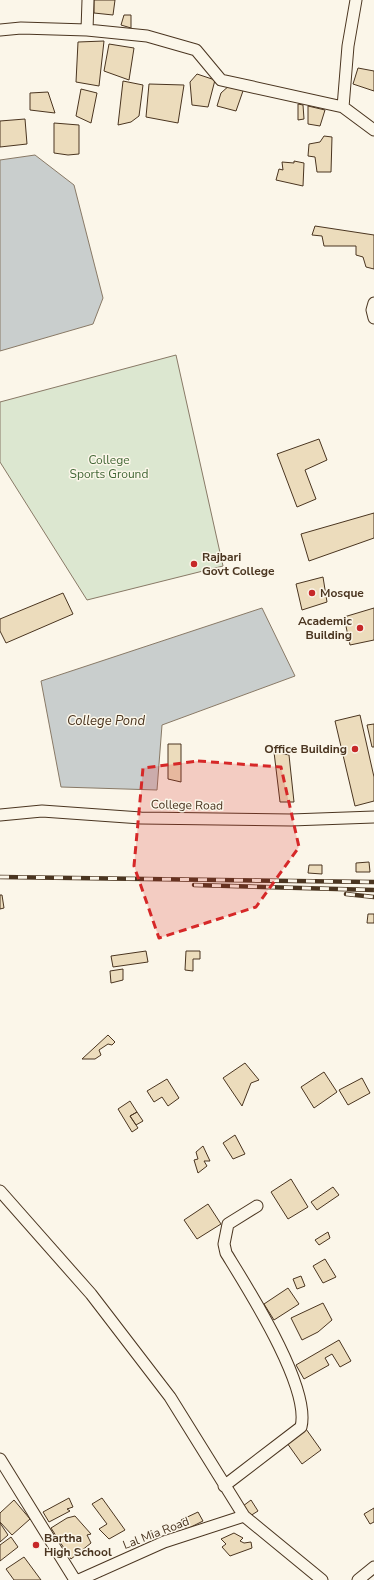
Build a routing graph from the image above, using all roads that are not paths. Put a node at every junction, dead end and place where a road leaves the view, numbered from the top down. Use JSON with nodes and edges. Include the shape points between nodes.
{"nodes":[{"id":1,"x":88,"y":0,"type":"edge"},
{"id":2,"x":356,"y":0,"type":"edge"},
{"id":3,"x":0,"y":30,"type":"edge"},
{"id":4,"x":87,"y":30,"type":"junction"},
{"id":5,"x":343,"y":107,"type":"junction"},
{"id":6,"x":374,"y":130,"type":"edge"},
{"id":7,"x":374,"y":303,"type":"edge"},
{"id":8,"x":374,"y":318,"type":"edge"},
{"id":9,"x":0,"y":815,"type":"edge"},
{"id":10,"x":374,"y":817,"type":"edge"},
{"id":11,"x":0,"y":1191,"type":"edge"},
{"id":12,"x":257,"y":1206,"type":"dead end"},
{"id":13,"x":0,"y":1459,"type":"edge"},
{"id":14,"x":224,"y":1486,"type":"junction"},
{"id":15,"x":244,"y":1516,"type":"junction"},
{"id":16,"x":374,"y":1567,"type":"edge"},
{"id":17,"x":75,"y":1580,"type":"edge"},
{"id":18,"x":79,"y":1580,"type":"edge"},
{"id":19,"x":322,"y":1580,"type":"edge"},
{"id":20,"x":358,"y":1580,"type":"edge"}],
"edges":[{"from":1,"to":4,"type":"street"},
{"from":2,"to":5,"type":"street","via":[[348,46]]},
{"from":3,"to":4,"type":"street"},
{"from":4,"to":5,"type":"street","via":[[147,36],[196,50],[221,80]]},
{"from":5,"to":6,"type":"street"},
{"from":7,"to":8,"type":"street"},
{"from":9,"to":10,"type":"street","name":"College Road","via":[[42,811],[141,818],[283,820]]},
{"from":11,"to":14,"type":"street","via":[[91,1294],[170,1398]]},
{"from":12,"to":14,"type":"street","via":[[228,1224],[224,1244],[226,1253],[257,1303],[285,1358],[304,1417],[301,1426]]},
{"from":13,"to":17,"type":"street"},
{"from":14,"to":15,"type":"street"},
{"from":15,"to":18,"type":"street","name":"Lal Mia Road","via":[[164,1542]]},
{"from":15,"to":19,"type":"street"},
{"from":16,"to":20,"type":"street"}]}
